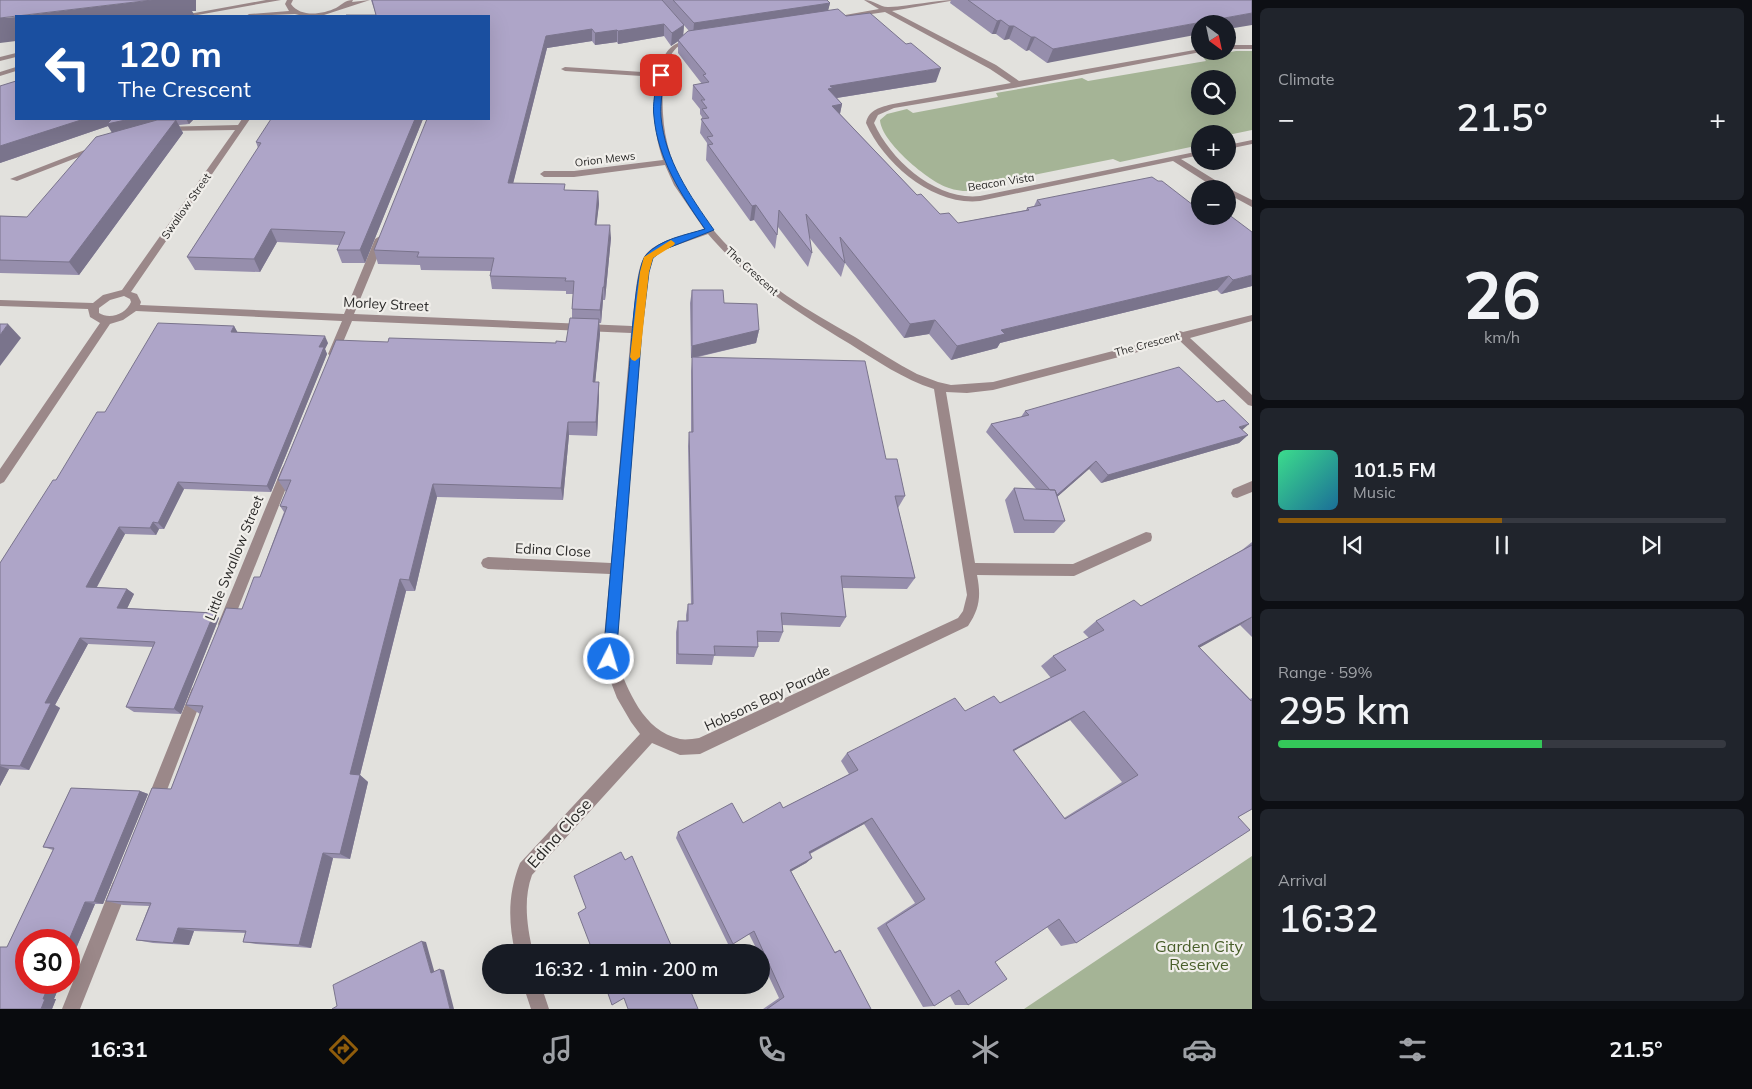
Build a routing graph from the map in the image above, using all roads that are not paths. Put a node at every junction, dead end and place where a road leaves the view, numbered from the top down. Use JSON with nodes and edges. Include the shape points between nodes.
{"nodes":[{"id":1,"x":278,"y":0,"type":"edge"},
{"id":2,"x":290,"y":0,"type":"edge"},
{"id":3,"x":367,"y":0,"type":"edge"},
{"id":4,"x":868,"y":0,"type":"edge"},
{"id":5,"x":953,"y":0,"type":"edge"},
{"id":6,"x":348,"y":2,"type":"edge"},
{"id":7,"x":887,"y":10,"type":"junction"},
{"id":8,"x":332,"y":12,"type":"junction"},
{"id":9,"x":298,"y":14,"type":"edge"},
{"id":10,"x":187,"y":15,"type":"edge"},
{"id":11,"x":274,"y":15,"type":"edge"},
{"id":12,"x":326,"y":15,"type":"edge"},
{"id":13,"x":818,"y":20,"type":"edge"},
{"id":14,"x":700,"y":38,"type":"edge"},
{"id":15,"x":1236,"y":47,"type":"edge"},
{"id":16,"x":1252,"y":47,"type":"edge"},
{"id":17,"x":1191,"y":53,"type":"edge"},
{"id":18,"x":15,"y":55,"type":"edge"},
{"id":19,"x":0,"y":59,"type":"edge"},
{"id":20,"x":15,"y":69,"type":"edge"},
{"id":21,"x":564,"y":69,"type":"dead end"},
{"id":22,"x":0,"y":74,"type":"edge"},
{"id":23,"x":661,"y":75,"type":"junction"},
{"id":24,"x":1019,"y":85,"type":"junction"},
{"id":25,"x":245,"y":120,"type":"edge"},
{"id":26,"x":240,"y":127,"type":"junction"},
{"id":27,"x":156,"y":130,"type":"edge"},
{"id":28,"x":1252,"y":142,"type":"edge"},
{"id":29,"x":108,"y":144,"type":"edge"},
{"id":30,"x":1236,"y":145,"type":"edge"},
{"id":31,"x":1191,"y":155,"type":"edge"},
{"id":32,"x":1175,"y":159,"type":"junction"},
{"id":33,"x":668,"y":162,"type":"junction"},
{"id":34,"x":544,"y":174,"type":"dead end"},
{"id":35,"x":14,"y":178,"type":"dead end"},
{"id":36,"x":1209,"y":180,"type":"edge"},
{"id":37,"x":1236,"y":195,"type":"edge"},
{"id":38,"x":1252,"y":204,"type":"edge"},
{"id":39,"x":384,"y":228,"type":"edge"},
{"id":40,"x":710,"y":230,"type":"junction"},
{"id":41,"x":125,"y":293,"type":"junction"},
{"id":42,"x":0,"y":303,"type":"edge"},
{"id":43,"x":95,"y":306,"type":"junction"},
{"id":44,"x":134,"y":308,"type":"junction"},
{"id":45,"x":348,"y":316,"type":"junction"},
{"id":46,"x":1252,"y":318,"type":"edge"},
{"id":47,"x":107,"y":320,"type":"junction"},
{"id":48,"x":637,"y":330,"type":"junction"},
{"id":49,"x":1180,"y":336,"type":"junction"},
{"id":50,"x":330,"y":362,"type":"edge"},
{"id":51,"x":939,"y":386,"type":"junction"},
{"id":52,"x":1252,"y":402,"type":"edge"},
{"id":53,"x":293,"y":455,"type":"edge"},
{"id":54,"x":0,"y":479,"type":"edge"},
{"id":55,"x":1252,"y":486,"type":"edge"},
{"id":56,"x":1237,"y":493,"type":"dead end"},
{"id":57,"x":1146,"y":537,"type":"dead end"},
{"id":58,"x":488,"y":563,"type":"dead end"},
{"id":59,"x":617,"y":569,"type":"junction"},
{"id":60,"x":970,"y":569,"type":"junction"},
{"id":61,"x":219,"y":640,"type":"edge"},
{"id":62,"x":204,"y":676,"type":"edge"},
{"id":63,"x":650,"y":734,"type":"junction"},
{"id":64,"x":149,"y":815,"type":"edge"},
{"id":65,"x":123,"y":880,"type":"edge"},
{"id":66,"x":523,"y":944,"type":"edge"},
{"id":67,"x":535,"y":994,"type":"edge"},
{"id":68,"x":71,"y":1009,"type":"edge"},
{"id":69,"x":540,"y":1009,"type":"edge"}],
"edges":[{"from":1,"to":10,"type":"street"},
{"from":2,"to":9,"type":"street","via":[[289,7]]},
{"from":3,"to":6,"type":"street"},
{"from":4,"to":7,"type":"street"},
{"from":5,"to":7,"type":"street"},
{"from":6,"to":8,"type":"street"},
{"from":7,"to":13,"type":"street"},
{"from":7,"to":24,"type":"street","via":[[993,67]]},
{"from":8,"to":9,"type":"street"},
{"from":8,"to":12,"type":"street"},
{"from":9,"to":11,"type":"street"},
{"from":14,"to":23,"type":"street","name":"The Crescent","via":[[688,37],[678,43]]},
{"from":15,"to":16,"type":"street"},
{"from":17,"to":24,"type":"street","name":"Beacon Vista"},
{"from":18,"to":19,"type":"street"},
{"from":20,"to":22,"type":"street"},
{"from":21,"to":23,"type":"street"},
{"from":23,"to":33,"type":"street","name":"The Crescent","via":[[657,116]]},
{"from":24,"to":32,"type":"street","name":"Beacon Vista","via":[[886,108],[871,116],[870,123],[886,149],[910,172],[939,192],[962,199],[988,197]]},
{"from":25,"to":26,"type":"street","name":"Swallow Street"},
{"from":26,"to":27,"type":"street"},
{"from":26,"to":41,"type":"street","name":"Swallow Street"},
{"from":28,"to":30,"type":"street"},
{"from":29,"to":35,"type":"street"},
{"from":31,"to":32,"type":"street","name":"Beacon Vista"},
{"from":32,"to":36,"type":"street"},
{"from":33,"to":34,"type":"street","name":"Orion Mews","via":[[574,174]]},
{"from":33,"to":40,"type":"street","name":"The Crescent","via":[[685,196]]},
{"from":37,"to":38,"type":"street"},
{"from":39,"to":45,"type":"street"},
{"from":40,"to":48,"type":"street","name":"Hobsons Bay Parade","via":[[675,241],[649,257],[644,272]]},
{"from":40,"to":51,"type":"street","name":"The Crescent","via":[[778,295],[896,366]]},
{"from":41,"to":43,"type":"street","via":[[110,296]]},
{"from":41,"to":44,"type":"street","via":[[136,300]]},
{"from":42,"to":43,"type":"street"},
{"from":43,"to":47,"type":"street","via":[[94,315]]},
{"from":44,"to":45,"type":"street","name":"Morley Street"},
{"from":44,"to":47,"type":"street","via":[[120,318]]},
{"from":45,"to":48,"type":"street","name":"Morley Street"},
{"from":45,"to":50,"type":"street"},
{"from":46,"to":49,"type":"street","name":"The Crescent"},
{"from":47,"to":54,"type":"street"},
{"from":48,"to":59,"type":"street","name":"Hobsons Bay Parade"},
{"from":49,"to":51,"type":"street","name":"The Crescent","via":[[993,386],[974,389]]},
{"from":49,"to":52,"type":"street"},
{"from":51,"to":60,"type":"street","name":"Hobsons Bay Parade"},
{"from":53,"to":61,"type":"street","name":"Little Swallow Street"},
{"from":55,"to":56,"type":"street"},
{"from":57,"to":60,"type":"street","via":[[1074,570]]},
{"from":58,"to":59,"type":"street","name":"Edina CIose"},
{"from":59,"to":63,"type":"street","name":"Hobsons Bay Parade","via":[[609,659],[622,693]]},
{"from":60,"to":63,"type":"street","name":"Hobsons Bay Parade","via":[[974,596],[963,622],[700,746],[680,747]]},
{"from":62,"to":64,"type":"street"},
{"from":63,"to":66,"type":"street","name":"Edina Close","via":[[526,869],[520,882],[518,917]]},
{"from":65,"to":68,"type":"street"},
{"from":67,"to":69,"type":"street"}]}
